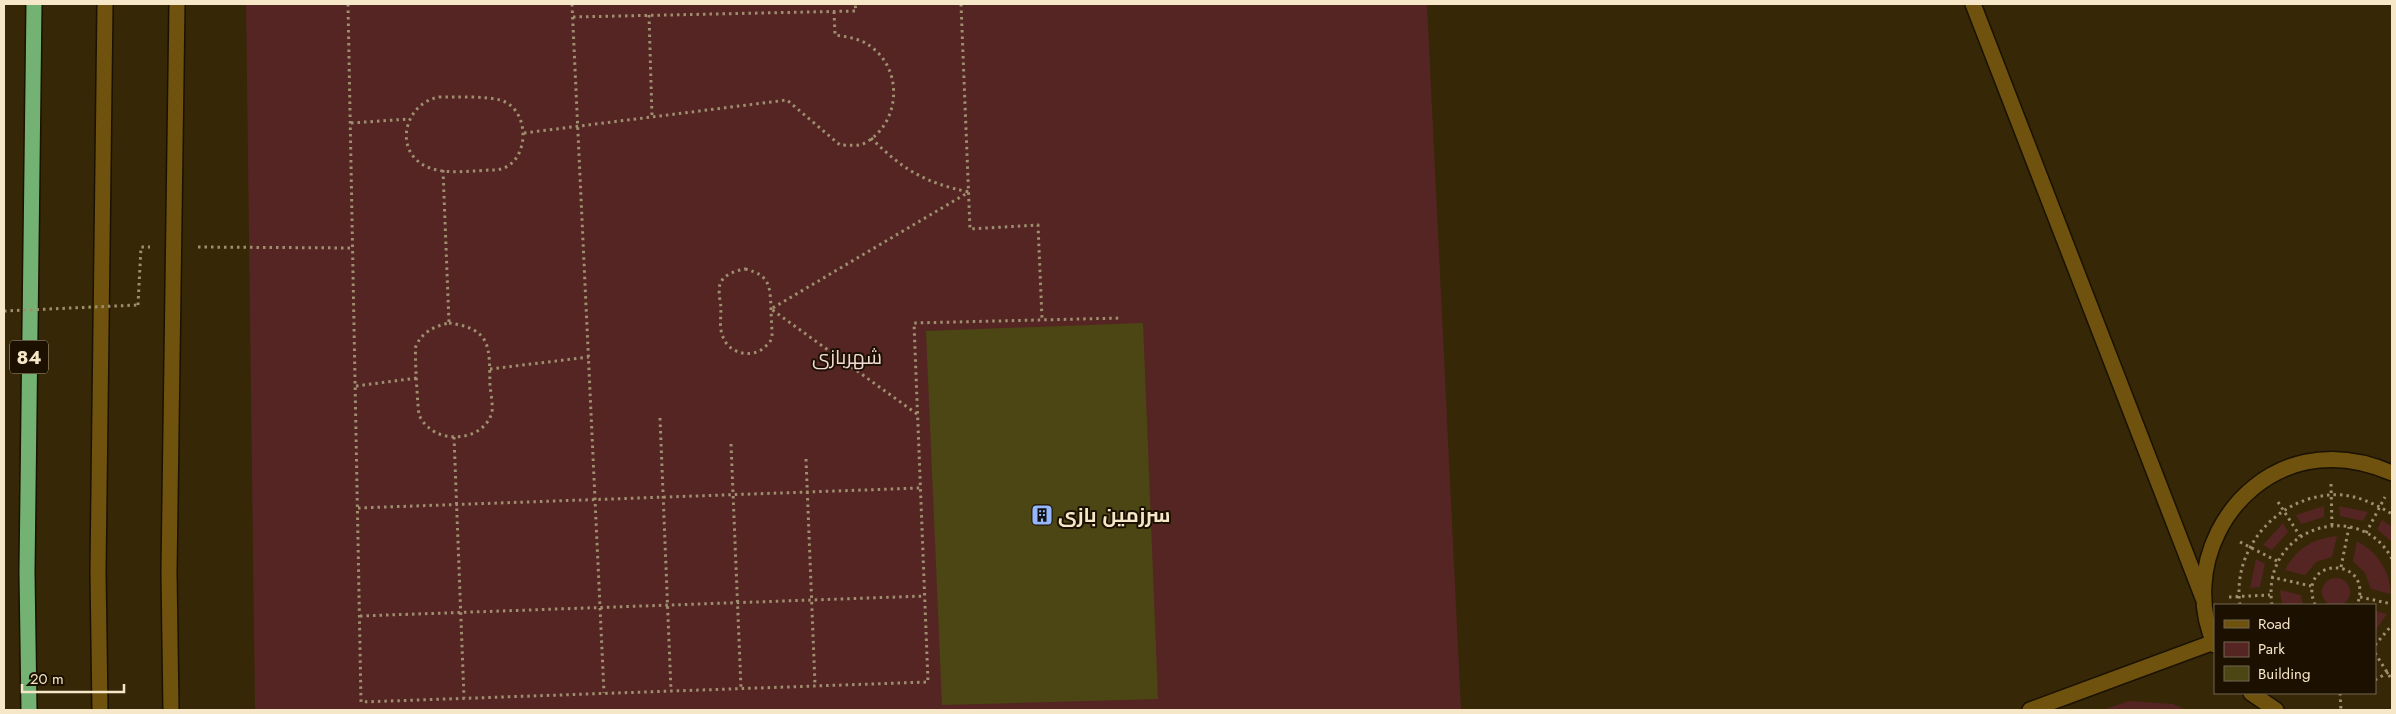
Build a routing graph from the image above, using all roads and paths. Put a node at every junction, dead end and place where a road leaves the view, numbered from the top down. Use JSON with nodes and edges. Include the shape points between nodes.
{"nodes":[{"id":1,"x":34,"y":4,"type":"edge"},
{"id":2,"x":106,"y":4,"type":"edge"},
{"id":3,"x":177,"y":4,"type":"edge"},
{"id":4,"x":348,"y":4,"type":"edge"},
{"id":5,"x":572,"y":4,"type":"edge"},
{"id":6,"x":855,"y":4,"type":"edge"},
{"id":7,"x":961,"y":4,"type":"edge"},
{"id":8,"x":1973,"y":4,"type":"edge"},
{"id":9,"x":834,"y":11,"type":"junction"},
{"id":10,"x":649,"y":15,"type":"junction"},
{"id":11,"x":573,"y":17,"type":"junction"},
{"id":12,"x":652,"y":117,"type":"junction"},
{"id":13,"x":409,"y":119,"type":"junction"},
{"id":14,"x":351,"y":123,"type":"junction"},
{"id":15,"x":577,"y":127,"type":"junction"},
{"id":16,"x":524,"y":133,"type":"junction"},
{"id":17,"x":871,"y":138,"type":"junction"},
{"id":18,"x":443,"y":170,"type":"junction"},
{"id":19,"x":969,"y":192,"type":"junction"},
{"id":20,"x":173,"y":247,"type":"junction"},
{"id":21,"x":353,"y":248,"type":"junction"},
{"id":22,"x":771,"y":309,"type":"junction"},
{"id":23,"x":4,"y":311,"type":"edge"},
{"id":24,"x":1122,"y":318,"type":"dead end"},
{"id":25,"x":1042,"y":319,"type":"junction"},
{"id":26,"x":449,"y":323,"type":"junction"},
{"id":27,"x":589,"y":356,"type":"junction"},
{"id":28,"x":490,"y":369,"type":"junction"},
{"id":29,"x":417,"y":378,"type":"junction"},
{"id":30,"x":356,"y":386,"type":"junction"},
{"id":31,"x":917,"y":415,"type":"junction"},
{"id":32,"x":660,"y":418,"type":"dead end"},
{"id":33,"x":454,"y":438,"type":"junction"},
{"id":34,"x":731,"y":444,"type":"dead end"},
{"id":35,"x":806,"y":458,"type":"dead end"},
{"id":36,"x":2329,"y":460,"type":"junction"},
{"id":37,"x":2392,"y":473,"type":"edge"},
{"id":38,"x":2264,"y":480,"type":"junction"},
{"id":39,"x":920,"y":488,"type":"junction"},
{"id":40,"x":2388,"y":491,"type":"dead end"},
{"id":41,"x":808,"y":492,"type":"junction"},
{"id":42,"x":733,"y":494,"type":"junction"},
{"id":43,"x":2331,"y":495,"type":"junction"},
{"id":44,"x":663,"y":497,"type":"junction"},
{"id":45,"x":596,"y":499,"type":"junction"},
{"id":46,"x":457,"y":504,"type":"junction"},
{"id":47,"x":2380,"y":506,"type":"junction"},
{"id":48,"x":358,"y":508,"type":"junction"},
{"id":49,"x":2283,"y":510,"type":"junction"},
{"id":50,"x":2392,"y":514,"type":"edge"},
{"id":51,"x":2332,"y":526,"type":"junction"},
{"id":52,"x":2350,"y":527,"type":"junction"},
{"id":53,"x":2218,"y":530,"type":"junction"},
{"id":54,"x":2366,"y":533,"type":"junction"},
{"id":55,"x":2300,"y":536,"type":"junction"},
{"id":56,"x":2250,"y":547,"type":"junction"},
{"id":57,"x":2392,"y":557,"type":"edge"},
{"id":58,"x":2277,"y":561,"type":"junction"},
{"id":59,"x":2341,"y":567,"type":"junction"},
{"id":60,"x":2271,"y":577,"type":"junction"},
{"id":61,"x":2311,"y":586,"type":"junction"},
{"id":62,"x":2270,"y":595,"type":"junction"},
{"id":63,"x":925,"y":596,"type":"junction"},
{"id":64,"x":2239,"y":596,"type":"junction"},
{"id":65,"x":2360,"y":597,"type":"junction"},
{"id":66,"x":2203,"y":598,"type":"junction"},
{"id":67,"x":812,"y":600,"type":"junction"},
{"id":68,"x":737,"y":603,"type":"junction"},
{"id":69,"x":2240,"y":604,"type":"edge"},
{"id":70,"x":2272,"y":604,"type":"edge"},
{"id":71,"x":2315,"y":604,"type":"edge"},
{"id":72,"x":2356,"y":604,"type":"edge"},
{"id":73,"x":2392,"y":604,"type":"edge"},
{"id":74,"x":667,"y":605,"type":"junction"},
{"id":75,"x":601,"y":608,"type":"junction"},
{"id":76,"x":461,"y":612,"type":"junction"},
{"id":77,"x":360,"y":616,"type":"junction"},
{"id":78,"x":2392,"y":625,"type":"edge"},
{"id":79,"x":2376,"y":643,"type":"edge"},
{"id":80,"x":2214,"y":644,"type":"edge"},
{"id":81,"x":2376,"y":655,"type":"edge"},
{"id":82,"x":2392,"y":670,"type":"edge"},
{"id":83,"x":2388,"y":674,"type":"junction"},
{"id":84,"x":2376,"y":680,"type":"edge"},
{"id":85,"x":2392,"y":680,"type":"edge"},
{"id":86,"x":816,"y":686,"type":"junction"},
{"id":87,"x":741,"y":688,"type":"junction"},
{"id":88,"x":670,"y":691,"type":"junction"},
{"id":89,"x":604,"y":693,"type":"junction"},
{"id":90,"x":2252,"y":694,"type":"edge"},
{"id":91,"x":2340,"y":694,"type":"edge"},
{"id":92,"x":464,"y":698,"type":"junction"},
{"id":93,"x":29,"y":710,"type":"edge"},
{"id":94,"x":100,"y":710,"type":"edge"},
{"id":95,"x":171,"y":710,"type":"edge"},
{"id":96,"x":2030,"y":710,"type":"edge"},
{"id":97,"x":2276,"y":710,"type":"edge"},
{"id":98,"x":2341,"y":710,"type":"edge"}],
"edges":[{"from":1,"to":93,"type":"highway","number":"84","via":[[26,572]]},
{"from":2,"to":94,"type":"street","via":[[98,572]]},
{"from":3,"to":20,"type":"street"},
{"from":4,"to":14,"type":"path"},
{"from":5,"to":11,"type":"path"},
{"from":6,"to":9,"type":"path","via":[[856,11]]},
{"from":7,"to":19,"type":"path"},
{"from":8,"to":66,"type":"street"},
{"from":9,"to":10,"type":"path"},
{"from":9,"to":17,"type":"path","via":[[835,35],[855,37],[874,49],[888,66],[894,88],[892,111]]},
{"from":10,"to":11,"type":"path"},
{"from":10,"to":12,"type":"path"},
{"from":11,"to":15,"type":"path"},
{"from":12,"to":15,"type":"path"},
{"from":12,"to":17,"type":"path","via":[[787,100],[840,145],[862,144]]},
{"from":13,"to":14,"type":"path"},
{"from":13,"to":16,"type":"path","via":[[417,107],[429,99],[501,100],[513,109]]},
{"from":13,"to":18,"type":"path","via":[[406,133],[409,147],[417,160],[429,168]]},
{"from":14,"to":21,"type":"path"},
{"from":15,"to":16,"type":"path"},
{"from":15,"to":27,"type":"path"},
{"from":16,"to":18,"type":"path","via":[[521,149],[501,170]]},
{"from":17,"to":19,"type":"path","via":[[914,175],[941,186]]},
{"from":18,"to":26,"type":"path"},
{"from":19,"to":22,"type":"path"},
{"from":19,"to":25,"type":"path","via":[[970,228],[1038,225]]},
{"from":20,"to":21,"type":"path"},
{"from":20,"to":23,"type":"path","bridge":true,"via":[[141,247],[138,305]]},
{"from":20,"to":95,"type":"street","via":[[169,572]]},
{"from":21,"to":30,"type":"path"},
{"from":22,"to":22,"type":"path","via":[[770,287],[764,278],[745,269],[725,276],[720,285],[722,336],[727,345],[747,354],[766,346],[772,338]]},
{"from":22,"to":31,"type":"path"},
{"from":24,"to":25,"type":"path"},
{"from":25,"to":31,"type":"path","via":[[914,322]]},
{"from":26,"to":28,"type":"path","via":[[466,325],[479,334],[488,346]]},
{"from":26,"to":29,"type":"path","via":[[436,326],[415,348]]},
{"from":27,"to":28,"type":"path"},
{"from":27,"to":45,"type":"path"},
{"from":28,"to":33,"type":"path","via":[[492,412],[484,426],[471,435]]},
{"from":29,"to":30,"type":"path"},
{"from":29,"to":33,"type":"path","via":[[419,414],[428,427]]},
{"from":30,"to":48,"type":"path"},
{"from":31,"to":39,"type":"path"},
{"from":32,"to":44,"type":"path"},
{"from":33,"to":46,"type":"path"},
{"from":34,"to":42,"type":"path"},
{"from":35,"to":41,"type":"path"},
{"from":36,"to":37,"type":"street","via":[[2364,463]]},
{"from":36,"to":38,"type":"street","via":[[2299,465]]},
{"from":36,"to":43,"type":"path"},
{"from":38,"to":49,"type":"path"},
{"from":38,"to":53,"type":"street","via":[[2246,494]]},
{"from":39,"to":41,"type":"path"},
{"from":39,"to":63,"type":"path"},
{"from":40,"to":47,"type":"path"},
{"from":41,"to":42,"type":"path"},
{"from":41,"to":67,"type":"path"},
{"from":42,"to":44,"type":"path"},
{"from":42,"to":68,"type":"path"},
{"from":43,"to":47,"type":"path","via":[[2356,498]]},
{"from":43,"to":49,"type":"path","via":[[2298,502]]},
{"from":43,"to":51,"type":"path"},
{"from":44,"to":45,"type":"path"},
{"from":44,"to":74,"type":"path"},
{"from":45,"to":46,"type":"path"},
{"from":45,"to":75,"type":"path"},
{"from":46,"to":48,"type":"path"},
{"from":46,"to":76,"type":"path"},
{"from":47,"to":50,"type":"path"},
{"from":47,"to":54,"type":"path"},
{"from":48,"to":77,"type":"path"},
{"from":49,"to":55,"type":"path"},
{"from":49,"to":56,"type":"path","via":[[2259,533]]},
{"from":51,"to":52,"type":"path"},
{"from":51,"to":55,"type":"path"},
{"from":52,"to":54,"type":"path"},
{"from":52,"to":59,"type":"path"},
{"from":53,"to":56,"type":"path"},
{"from":53,"to":66,"type":"street","via":[[2206,563]]},
{"from":54,"to":57,"type":"path"},
{"from":55,"to":58,"type":"path"},
{"from":56,"to":58,"type":"path"},
{"from":56,"to":64,"type":"path","via":[[2241,571]]},
{"from":58,"to":60,"type":"path"},
{"from":59,"to":61,"type":"path","via":[[2322,571]]},
{"from":59,"to":65,"type":"path","via":[[2356,578]]},
{"from":60,"to":61,"type":"path"},
{"from":60,"to":62,"type":"path"},
{"from":61,"to":71,"type":"path"},
{"from":62,"to":64,"type":"path"},
{"from":62,"to":70,"type":"path"},
{"from":63,"to":67,"type":"path"},
{"from":63,"to":86,"type":"path","via":[[928,682]]},
{"from":64,"to":66,"type":"path"},
{"from":64,"to":69,"type":"path"},
{"from":65,"to":72,"type":"path"},
{"from":65,"to":73,"type":"path"},
{"from":66,"to":80,"type":"street"},
{"from":67,"to":68,"type":"path"},
{"from":67,"to":86,"type":"path"},
{"from":68,"to":74,"type":"path"},
{"from":68,"to":87,"type":"path"},
{"from":74,"to":75,"type":"path"},
{"from":74,"to":88,"type":"path"},
{"from":75,"to":76,"type":"path"},
{"from":75,"to":89,"type":"path"},
{"from":76,"to":77,"type":"path"},
{"from":76,"to":92,"type":"path"},
{"from":77,"to":92,"type":"path","via":[[361,702]]},
{"from":78,"to":79,"type":"path"},
{"from":80,"to":96,"type":"street"},
{"from":81,"to":83,"type":"path"},
{"from":82,"to":83,"type":"path"},
{"from":83,"to":84,"type":"path"},
{"from":83,"to":85,"type":"path"},
{"from":86,"to":87,"type":"path"},
{"from":87,"to":88,"type":"path"},
{"from":88,"to":89,"type":"path"},
{"from":89,"to":92,"type":"path"},
{"from":90,"to":97,"type":"street"},
{"from":91,"to":98,"type":"path"}]}
